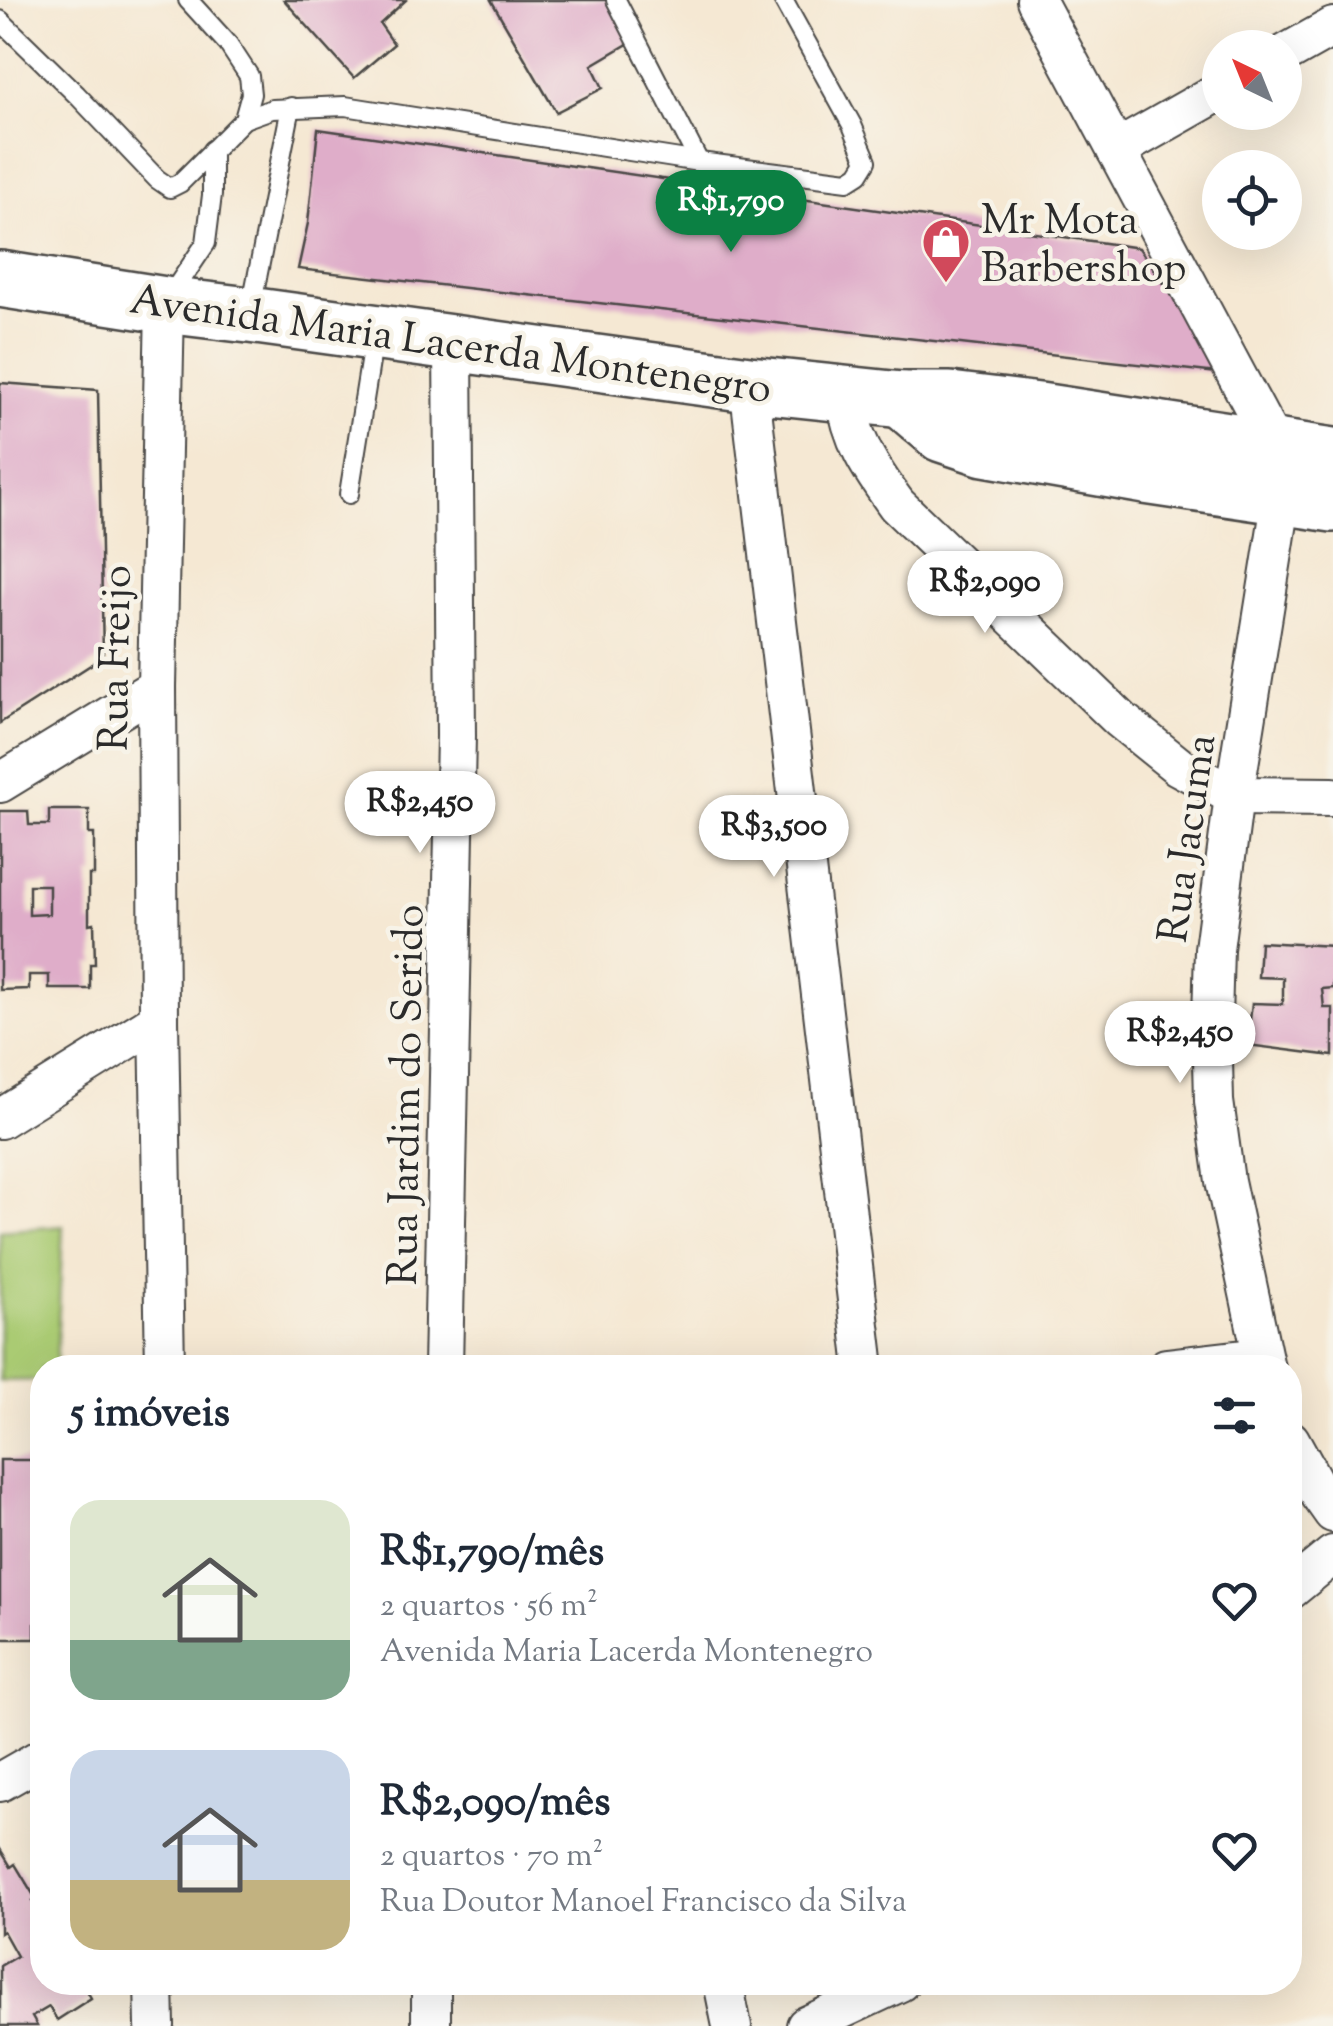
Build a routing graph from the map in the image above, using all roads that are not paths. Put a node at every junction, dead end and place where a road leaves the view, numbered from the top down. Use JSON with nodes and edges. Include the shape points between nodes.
{"nodes":[{"id":1,"x":188,"y":0,"type":"edge"},
{"id":2,"x":616,"y":0,"type":"edge"},
{"id":3,"x":782,"y":0,"type":"edge"},
{"id":4,"x":1036,"y":0,"type":"edge"},
{"id":5,"x":0,"y":20,"type":"edge"},
{"id":6,"x":1333,"y":27,"type":"edge"},
{"id":7,"x":1302,"y":44,"type":"edge"},
{"id":8,"x":1202,"y":101,"type":"edge"},
{"id":9,"x":292,"y":107,"type":"junction"},
{"id":10,"x":244,"y":118,"type":"junction"},
{"id":11,"x":212,"y":150,"type":"junction"},
{"id":12,"x":1116,"y":150,"type":"junction"},
{"id":13,"x":699,"y":162,"type":"junction"},
{"id":14,"x":0,"y":278,"type":"edge"},
{"id":15,"x":164,"y":305,"type":"junction"},
{"id":16,"x":249,"y":315,"type":"junction"},
{"id":17,"x":375,"y":333,"type":"junction"},
{"id":18,"x":453,"y":344,"type":"junction"},
{"id":19,"x":749,"y":384,"type":"junction"},
{"id":20,"x":844,"y":394,"type":"junction"},
{"id":21,"x":1333,"y":456,"type":"edge"},
{"id":22,"x":1296,"y":483,"type":"edge"},
{"id":23,"x":350,"y":494,"type":"dead end"},
{"id":24,"x":157,"y":687,"type":"junction"},
{"id":25,"x":0,"y":783,"type":"edge"},
{"id":26,"x":1234,"y":796,"type":"junction"},
{"id":27,"x":1333,"y":797,"type":"edge"},
{"id":28,"x":159,"y":1020,"type":"junction"},
{"id":29,"x":0,"y":1119,"type":"edge"},
{"id":30,"x":165,"y":1355,"type":"edge"},
{"id":31,"x":443,"y":1355,"type":"edge"},
{"id":32,"x":863,"y":1355,"type":"edge"},
{"id":33,"x":1262,"y":1355,"type":"edge"},
{"id":34,"x":1302,"y":1462,"type":"edge"},
{"id":35,"x":1333,"y":1512,"type":"edge"},
{"id":36,"x":1333,"y":1555,"type":"edge"},
{"id":37,"x":1302,"y":1580,"type":"edge"},
{"id":38,"x":30,"y":1765,"type":"edge"},
{"id":39,"x":0,"y":1782,"type":"edge"},
{"id":40,"x":154,"y":1995,"type":"edge"},
{"id":41,"x":432,"y":1995,"type":"edge"},
{"id":42,"x":725,"y":1995,"type":"edge"},
{"id":43,"x":872,"y":1995,"type":"edge"},
{"id":44,"x":154,"y":2026,"type":"edge"},
{"id":45,"x":431,"y":2026,"type":"edge"},
{"id":46,"x":732,"y":2026,"type":"edge"},
{"id":47,"x":806,"y":2026,"type":"edge"}],
"edges":[{"from":1,"to":10,"type":"lane","via":[[250,76]]},
{"from":2,"to":13,"type":"lane"},
{"from":3,"to":13,"type":"lane","via":[[867,161],[848,181]]},
{"from":4,"to":12,"type":"street"},
{"from":5,"to":11,"type":"lane","via":[[170,188]]},
{"from":6,"to":7,"type":"street"},
{"from":8,"to":12,"type":"street"},
{"from":9,"to":10,"type":"lane"},
{"from":9,"to":13,"type":"lane","via":[[344,106]]},
{"from":9,"to":16,"type":"lane"},
{"from":10,"to":11,"type":"lane"},
{"from":11,"to":15,"type":"lane","via":[[206,243]]},
{"from":12,"to":22,"type":"street"},
{"from":14,"to":15,"type":"main road","name":"Avenida Maria Lacerda Montenegro"},
{"from":15,"to":16,"type":"main road","name":"Avenida Maria Lacerda Montenegro"},
{"from":15,"to":24,"type":"street","name":"Rua Freijo"},
{"from":16,"to":17,"type":"main road","name":"Avenida Maria Lacerda Montenegro"},
{"from":17,"to":18,"type":"main road","name":"Avenida Maria Lacerda Montenegro"},
{"from":17,"to":23,"type":"lane"},
{"from":18,"to":19,"type":"main road","name":"Avenida Maria Lacerda Montenegro"},
{"from":18,"to":31,"type":"street","name":"Rua Jardim do Serido","via":[[456,736]]},
{"from":19,"to":20,"type":"main road","name":"Avenida Maria Lacerda Montenegro"},
{"from":19,"to":32,"type":"street"},
{"from":20,"to":22,"type":"main road","name":"Avenida Maria Lacerda Montenegro","via":[[902,400],[942,434],[984,448]]},
{"from":20,"to":26,"type":"street","via":[[858,444],[897,505],[1121,720],[1178,766]]},
{"from":21,"to":22,"type":"main road","name":"Avenida Maria Lacerda Montenegro"},
{"from":22,"to":26,"type":"street","name":"Rua Jacuma"},
{"from":24,"to":25,"type":"street"},
{"from":24,"to":28,"type":"street","name":"Rua Freijo"},
{"from":26,"to":27,"type":"street"},
{"from":26,"to":33,"type":"street","name":"Rua Jacuma","via":[[1214,950],[1214,1102]]},
{"from":28,"to":29,"type":"street"},
{"from":28,"to":30,"type":"street","name":"Rua Freijo"},
{"from":34,"to":35,"type":"street"},
{"from":36,"to":37,"type":"street"},
{"from":38,"to":39,"type":"street"},
{"from":40,"to":44,"type":"street"},
{"from":41,"to":45,"type":"street"},
{"from":42,"to":46,"type":"street"},
{"from":43,"to":47,"type":"street"}]}
